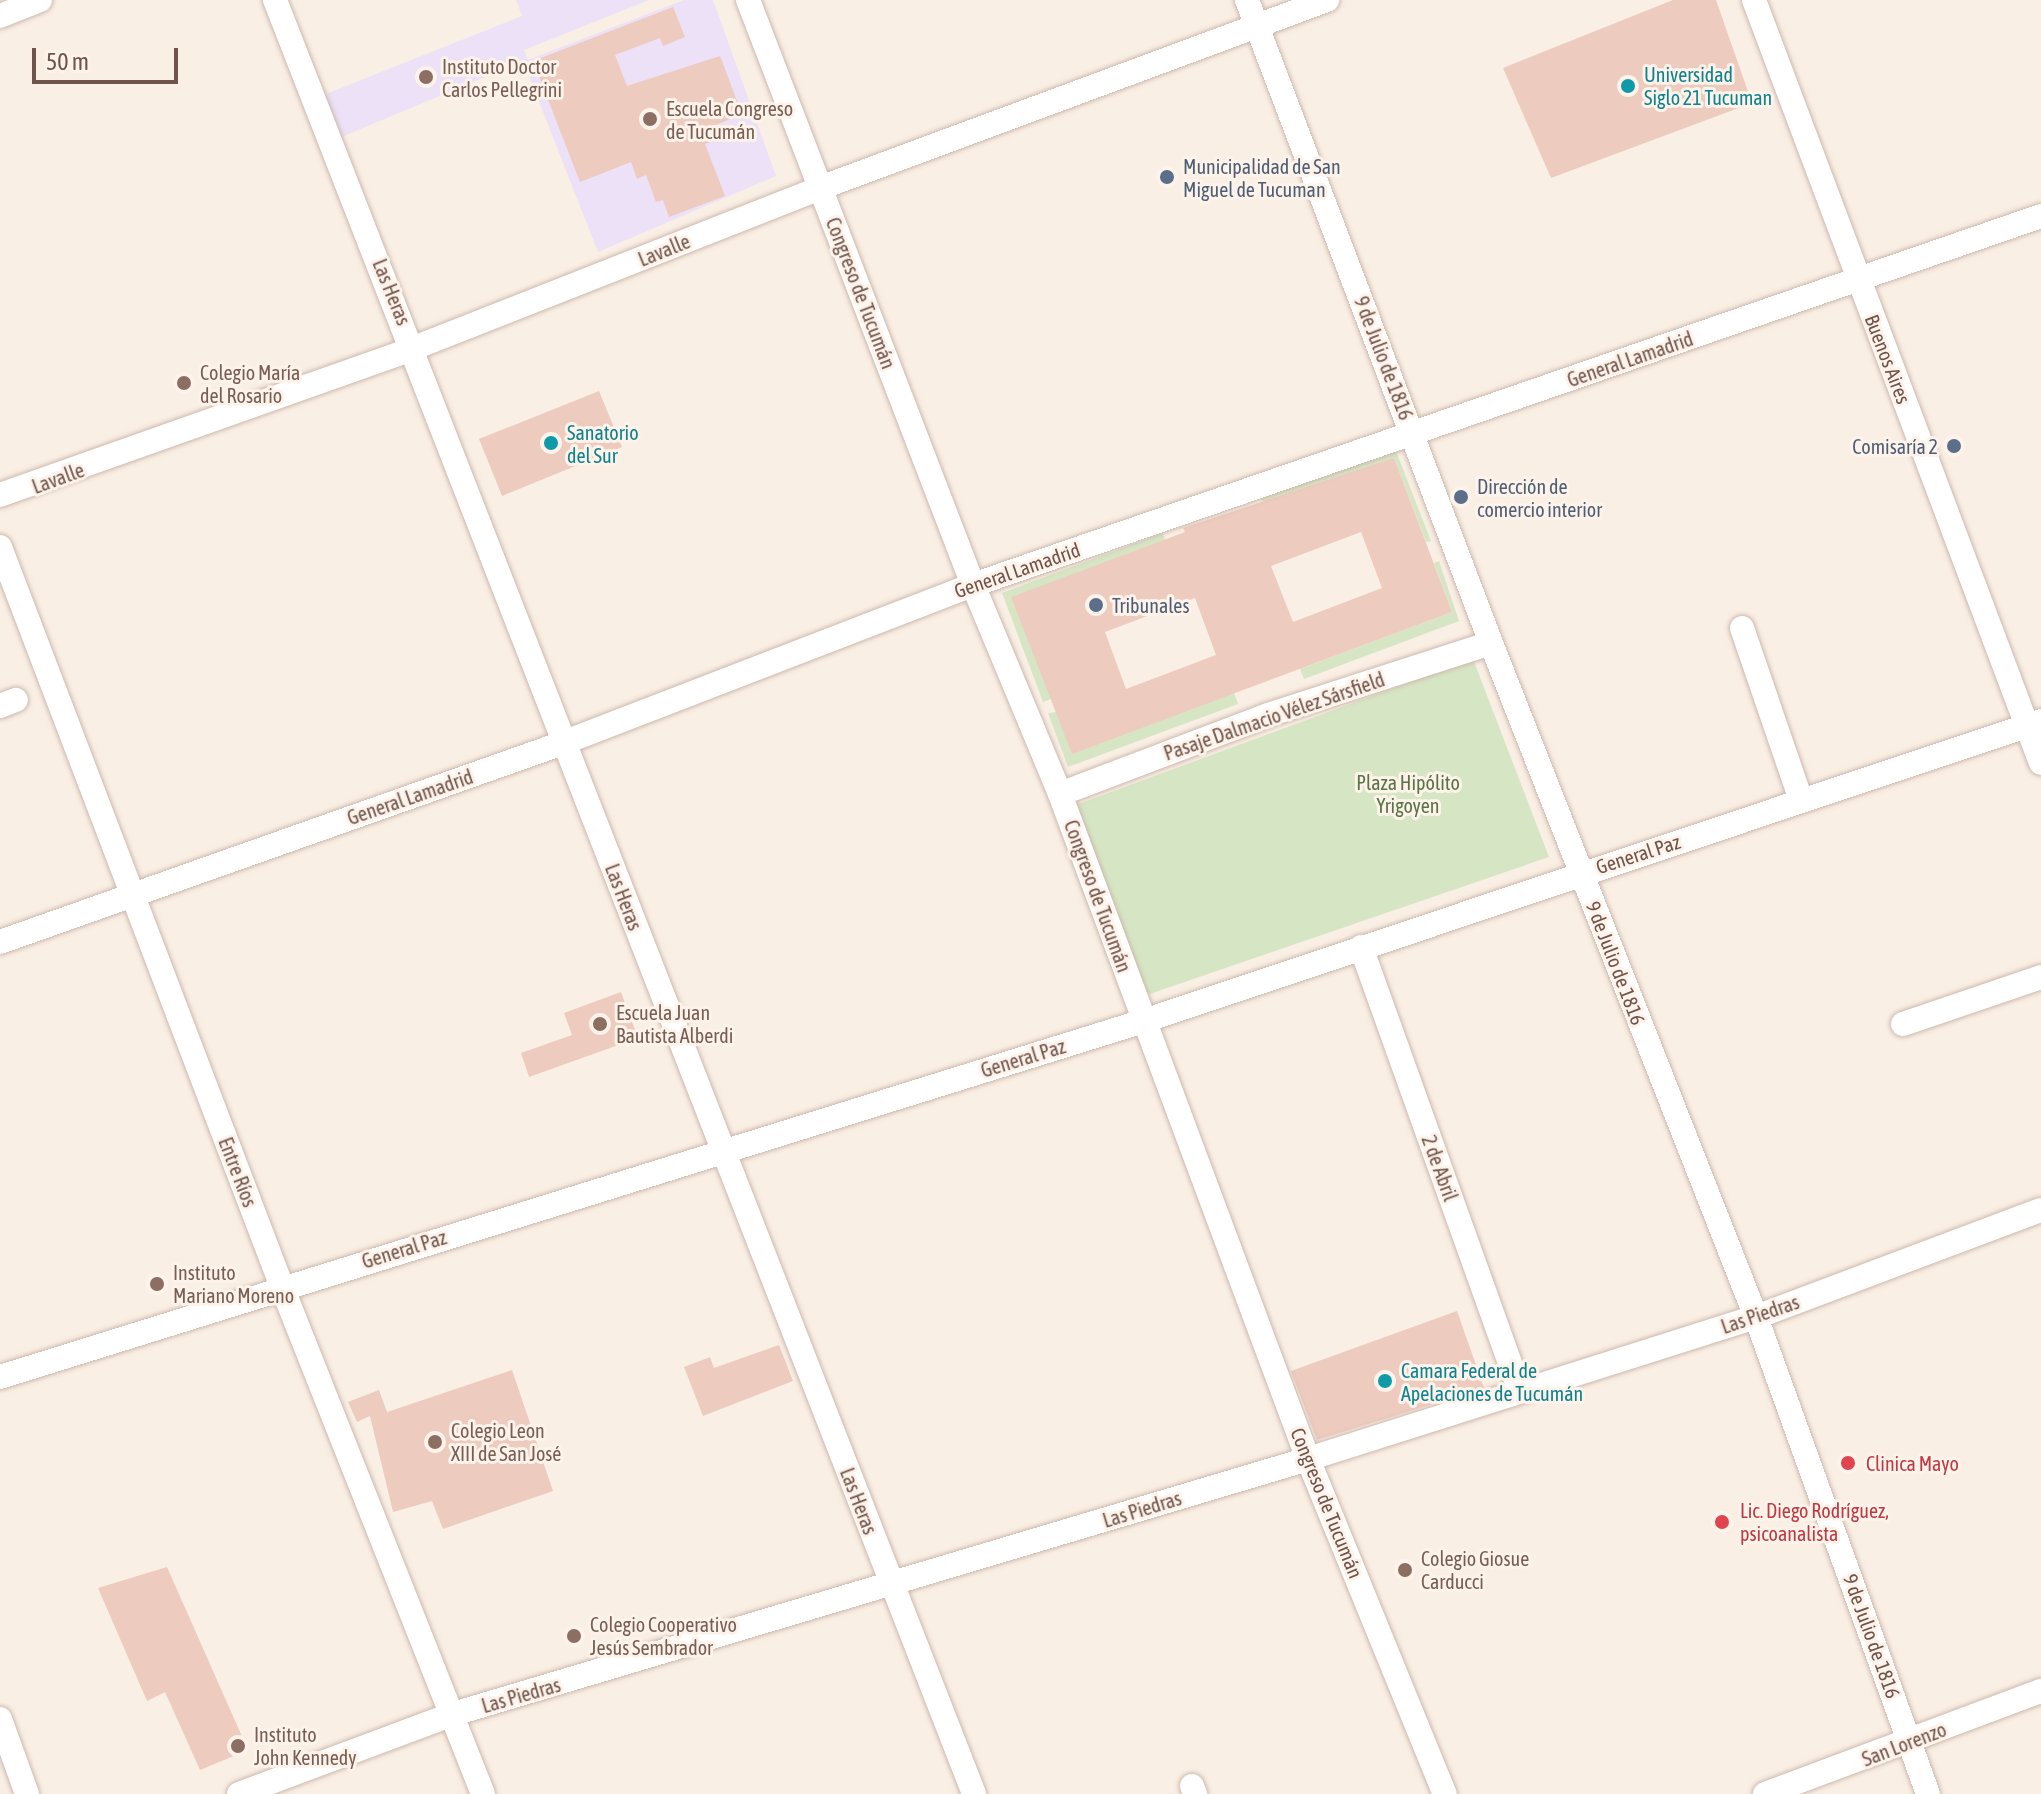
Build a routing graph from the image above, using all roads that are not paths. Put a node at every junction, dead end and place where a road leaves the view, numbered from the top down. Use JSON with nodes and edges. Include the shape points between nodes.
{"nodes":[{"id":1,"x":40,"y":0,"type":"edge"},
{"id":2,"x":275,"y":0,"type":"edge"},
{"id":3,"x":748,"y":0,"type":"edge"},
{"id":4,"x":1247,"y":0,"type":"edge"},
{"id":5,"x":1327,"y":0,"type":"edge"},
{"id":6,"x":1754,"y":0,"type":"edge"},
{"id":7,"x":0,"y":16,"type":"edge"},
{"id":8,"x":1257,"y":27,"type":"junction"},
{"id":9,"x":820,"y":188,"type":"junction"},
{"id":10,"x":2041,"y":216,"type":"edge"},
{"id":11,"x":1858,"y":280,"type":"junction"},
{"id":12,"x":414,"y":348,"type":"junction"},
{"id":13,"x":1413,"y":433,"type":"junction"},
{"id":14,"x":0,"y":495,"type":"edge"},
{"id":15,"x":0,"y":547,"type":"edge"},
{"id":16,"x":973,"y":585,"type":"junction"},
{"id":17,"x":1742,"y":628,"type":"dead end"},
{"id":18,"x":1491,"y":643,"type":"junction"},
{"id":19,"x":2034,"y":724,"type":"edge"},
{"id":20,"x":563,"y":743,"type":"junction"},
{"id":21,"x":2041,"y":763,"type":"edge"},
{"id":22,"x":1060,"y":794,"type":"junction"},
{"id":23,"x":1801,"y":800,"type":"junction"},
{"id":24,"x":1581,"y":872,"type":"junction"},
{"id":25,"x":131,"y":896,"type":"junction"},
{"id":26,"x":0,"y":942,"type":"edge"},
{"id":27,"x":1361,"y":947,"type":"junction"},
{"id":28,"x":2041,"y":977,"type":"edge"},
{"id":29,"x":1144,"y":1021,"type":"junction"},
{"id":30,"x":1903,"y":1024,"type":"dead end"},
{"id":31,"x":722,"y":1150,"type":"junction"},
{"id":32,"x":2041,"y":1210,"type":"edge"},
{"id":33,"x":282,"y":1287,"type":"junction"},
{"id":34,"x":1756,"y":1317,"type":"junction"},
{"id":35,"x":0,"y":1377,"type":"edge"},
{"id":36,"x":1519,"y":1389,"type":"junction"},
{"id":37,"x":1308,"y":1459,"type":"junction"},
{"id":38,"x":891,"y":1585,"type":"junction"},
{"id":39,"x":2041,"y":1691,"type":"edge"},
{"id":40,"x":450,"y":1715,"type":"junction"},
{"id":41,"x":0,"y":1719,"type":"edge"},
{"id":42,"x":1911,"y":1743,"type":"junction"},
{"id":43,"x":27,"y":1794,"type":"edge"},
{"id":44,"x":239,"y":1794,"type":"edge"},
{"id":45,"x":483,"y":1794,"type":"edge"},
{"id":46,"x":974,"y":1794,"type":"edge"},
{"id":47,"x":1445,"y":1794,"type":"edge"},
{"id":48,"x":1765,"y":1794,"type":"edge"},
{"id":49,"x":1928,"y":1794,"type":"edge"}],
"edges":[{"from":1,"to":7,"type":"street"},
{"from":2,"to":12,"type":"street","name":"Las Heras"},
{"from":3,"to":9,"type":"street","name":"Congreso de Tucumán"},
{"from":4,"to":8,"type":"street","name":"9 de Julio de 1816"},
{"from":5,"to":8,"type":"street","name":"Lavalle"},
{"from":6,"to":11,"type":"street","name":"Buenos Aires"},
{"from":8,"to":9,"type":"street","name":"Lavalle"},
{"from":8,"to":13,"type":"street","name":"9 de Julio de 1816"},
{"from":9,"to":12,"type":"street","name":"Lavalle"},
{"from":9,"to":16,"type":"street","name":"Congreso de Tucumán"},
{"from":10,"to":11,"type":"street","name":"General Lamadrid"},
{"from":11,"to":13,"type":"street","name":"General Lamadrid"},
{"from":11,"to":19,"type":"street","name":"Buenos Aires"},
{"from":12,"to":14,"type":"street","name":"Lavalle"},
{"from":12,"to":20,"type":"street","name":"Las Heras"},
{"from":13,"to":16,"type":"street","name":"General Lamadrid"},
{"from":13,"to":18,"type":"street","name":"9 de Julio de 1816"},
{"from":15,"to":25,"type":"street","name":"Entre Ríos"},
{"from":16,"to":20,"type":"street","name":"General Lamadrid"},
{"from":16,"to":22,"type":"street","name":"Congreso de Tucumán"},
{"from":17,"to":23,"type":"street"},
{"from":18,"to":22,"type":"street","name":"Pasaje Dalmacio Vélez Sársfield","via":[[1268,715]]},
{"from":18,"to":24,"type":"street","name":"9 de Julio de 1816"},
{"from":19,"to":21,"type":"street","name":"Buenos Aires"},
{"from":19,"to":23,"type":"street","name":"General Paz"},
{"from":20,"to":25,"type":"street","name":"General Lamadrid"},
{"from":20,"to":31,"type":"street","name":"Las Heras"},
{"from":22,"to":29,"type":"street","name":"Congreso de Tucumán"},
{"from":23,"to":24,"type":"street","name":"General Paz"},
{"from":24,"to":27,"type":"street","name":"General Paz"},
{"from":24,"to":34,"type":"street","name":"9 de Julio de 1816"},
{"from":25,"to":26,"type":"street","name":"General Lamadrid"},
{"from":25,"to":33,"type":"street","name":"Entre Ríos"},
{"from":27,"to":29,"type":"street","name":"General Paz"},
{"from":27,"to":36,"type":"street","name":"2 de Abril"},
{"from":28,"to":30,"type":"street"},
{"from":29,"to":31,"type":"street","name":"General Paz"},
{"from":29,"to":37,"type":"street","name":"Congreso de Tucumán"},
{"from":31,"to":33,"type":"street","name":"General Paz"},
{"from":31,"to":38,"type":"street","name":"Las Heras"},
{"from":32,"to":34,"type":"street","name":"Las Piedras"},
{"from":33,"to":35,"type":"street","name":"General Paz"},
{"from":33,"to":40,"type":"street","name":"Entre Ríos"},
{"from":34,"to":36,"type":"street","name":"Las Piedras"},
{"from":34,"to":42,"type":"street","name":"9 de Julio de 1816"},
{"from":36,"to":37,"type":"street","name":"Las Piedras"},
{"from":37,"to":38,"type":"street","name":"Las Piedras"},
{"from":37,"to":47,"type":"street","name":"Congreso de Tucumán"},
{"from":38,"to":40,"type":"street","name":"Las Piedras"},
{"from":38,"to":46,"type":"street","name":"Las Heras"},
{"from":39,"to":42,"type":"street","name":"San Lorenzo"},
{"from":40,"to":44,"type":"street","name":"Las Piedras"},
{"from":40,"to":45,"type":"street","name":"Entre Ríos"},
{"from":41,"to":43,"type":"street"},
{"from":42,"to":48,"type":"street","name":"San Lorenzo"},
{"from":42,"to":49,"type":"street","name":"9 de Julio de 1816"}]}
